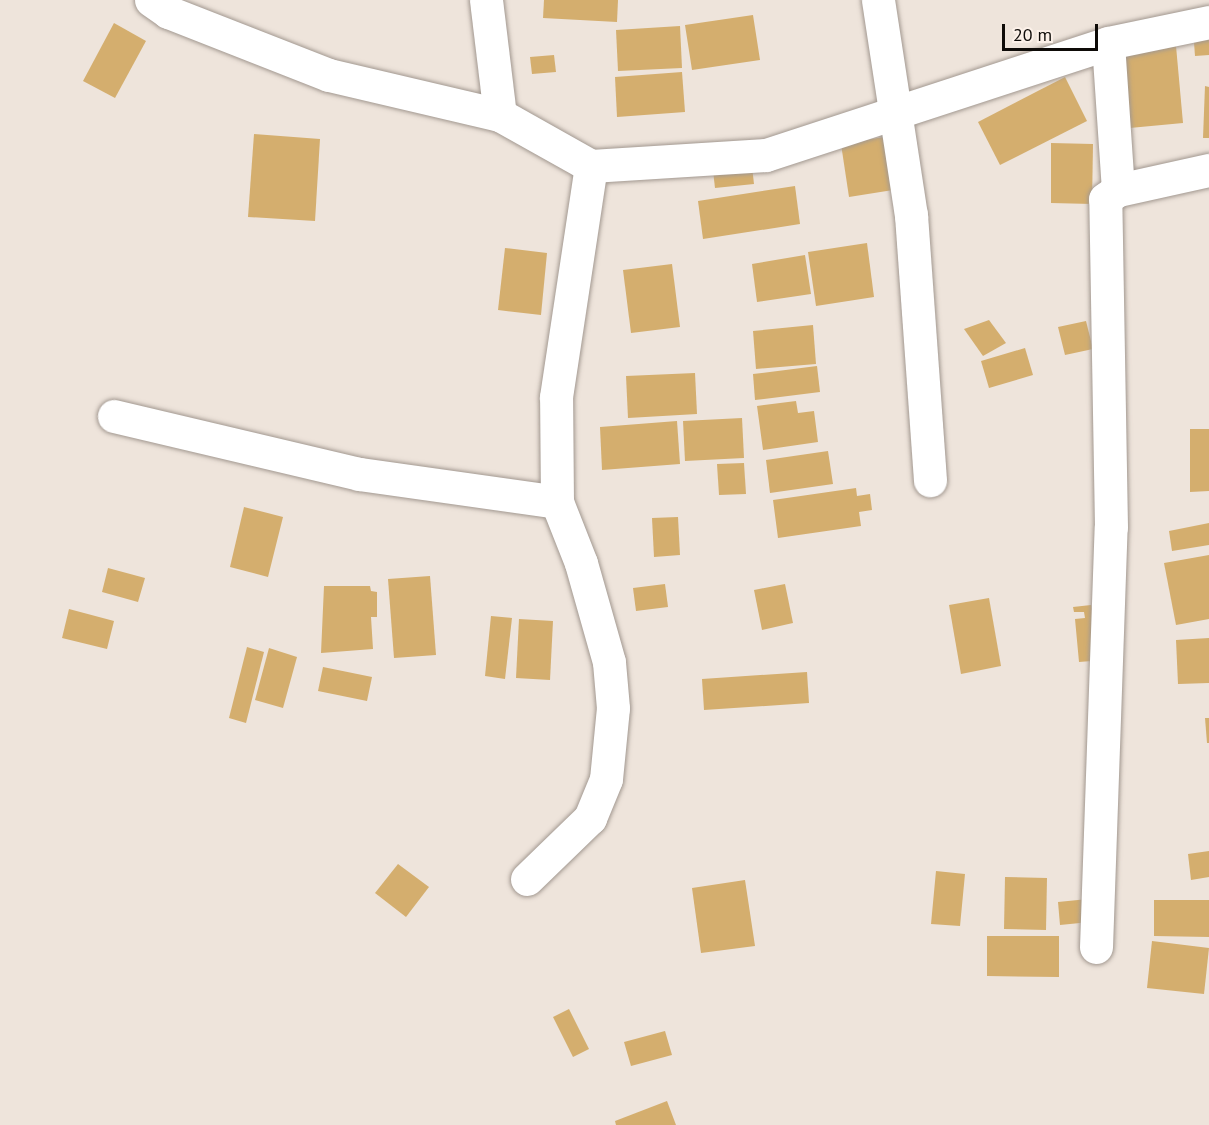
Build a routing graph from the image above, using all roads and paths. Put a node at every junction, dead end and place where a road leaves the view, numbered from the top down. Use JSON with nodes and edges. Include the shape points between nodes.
{"nodes":[{"id":1,"x":151,"y":0,"type":"edge"},
{"id":2,"x":486,"y":0,"type":"edge"},
{"id":3,"x":878,"y":0,"type":"edge"},
{"id":4,"x":1209,"y":22,"type":"edge"},
{"id":5,"x":1108,"y":43,"type":"junction"},
{"id":6,"x":896,"y":113,"type":"junction"},
{"id":7,"x":500,"y":115,"type":"junction"},
{"id":8,"x":591,"y":166,"type":"junction"},
{"id":9,"x":1209,"y":170,"type":"edge"},
{"id":10,"x":1118,"y":190,"type":"junction"},
{"id":11,"x":114,"y":416,"type":"dead end"},
{"id":12,"x":930,"y":480,"type":"dead end"},
{"id":13,"x":557,"y":502,"type":"junction"},
{"id":14,"x":527,"y":879,"type":"dead end"},
{"id":15,"x":1096,"y":947,"type":"dead end"}],
"edges":[{"from":1,"to":7,"type":"street","via":[[168,12],[329,75]]},
{"from":2,"to":7,"type":"street"},
{"from":3,"to":6,"type":"street"},
{"from":4,"to":5,"type":"street"},
{"from":5,"to":6,"type":"street"},
{"from":5,"to":10,"type":"street"},
{"from":6,"to":8,"type":"street","via":[[766,155]]},
{"from":6,"to":12,"type":"street","via":[[911,215]]},
{"from":7,"to":8,"type":"street"},
{"from":8,"to":13,"type":"street","via":[[556,397]]},
{"from":9,"to":10,"type":"street"},
{"from":10,"to":15,"type":"street","via":[[1106,199],[1112,527]]},
{"from":11,"to":13,"type":"street","via":[[359,474]]},
{"from":13,"to":14,"type":"street","via":[[581,563],[609,662],[613,708],[606,779],[590,818]]}]}
